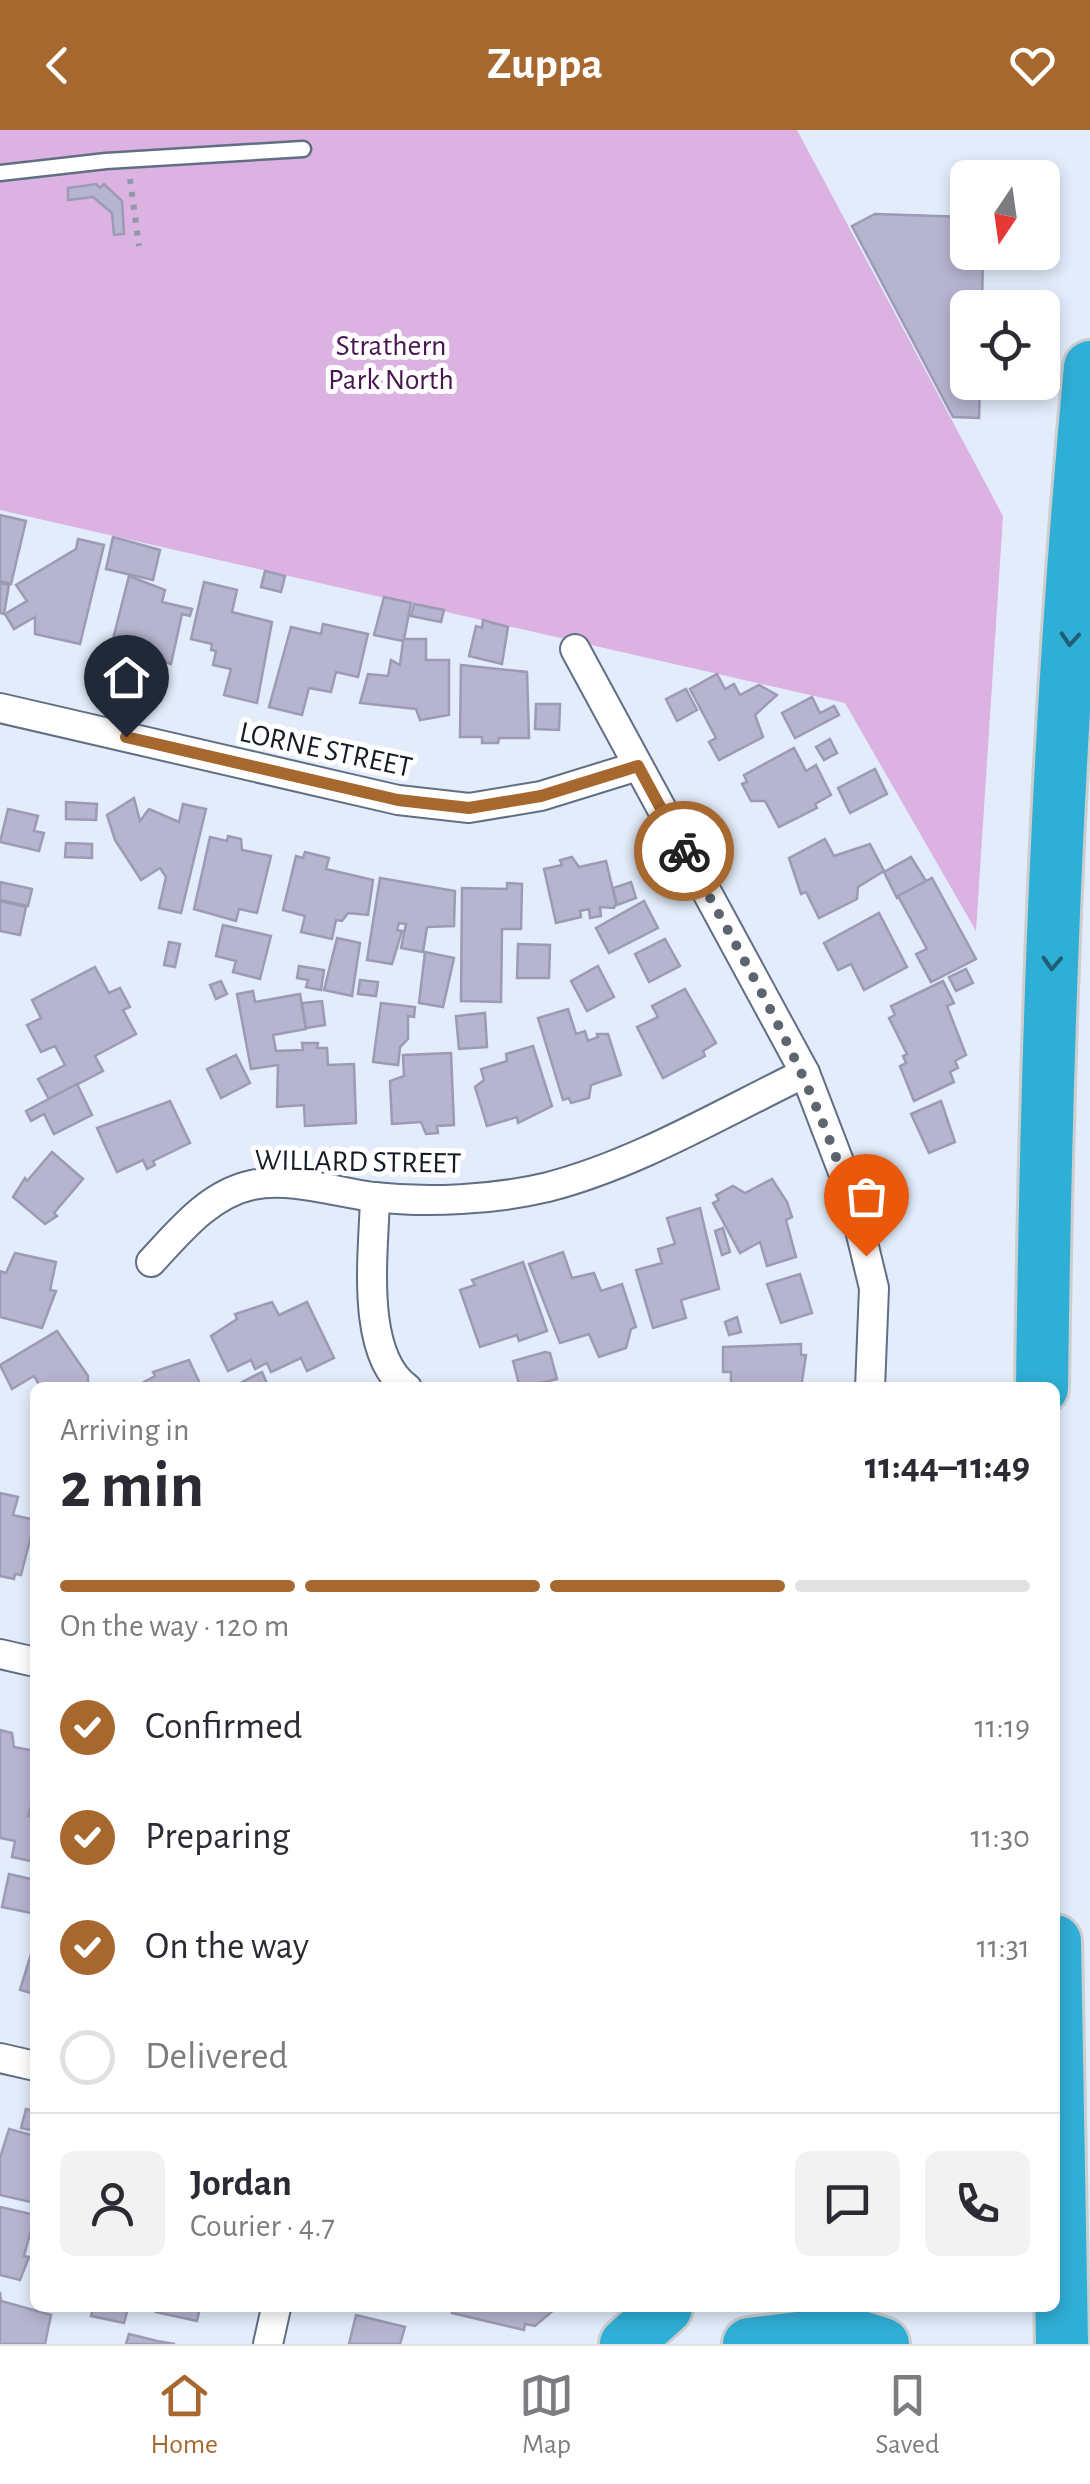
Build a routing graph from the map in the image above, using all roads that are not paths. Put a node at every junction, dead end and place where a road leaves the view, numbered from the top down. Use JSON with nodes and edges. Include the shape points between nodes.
{"nodes":[{"id":1,"x":302,"y":149,"type":"dead end"},
{"id":2,"x":0,"y":173,"type":"edge"},
{"id":3,"x":1090,"y":367,"type":"edge"},
{"id":4,"x":575,"y":649,"type":"dead end"},
{"id":5,"x":0,"y":708,"type":"edge"},
{"id":6,"x":638,"y":766,"type":"junction"},
{"id":7,"x":805,"y":1072,"type":"junction"},
{"id":8,"x":1045,"y":1100,"type":"junction"},
{"id":9,"x":376,"y":1197,"type":"junction"},
{"id":10,"x":151,"y":1262,"type":"dead end"},
{"id":11,"x":399,"y":1382,"type":"edge"},
{"id":12,"x":870,"y":1382,"type":"edge"},
{"id":13,"x":1020,"y":1382,"type":"edge"},
{"id":14,"x":1042,"y":1382,"type":"edge"},
{"id":15,"x":0,"y":1654,"type":"edge"},
{"id":16,"x":30,"y":1661,"type":"edge"},
{"id":17,"x":0,"y":2058,"type":"edge"},
{"id":18,"x":30,"y":2065,"type":"edge"},
{"id":19,"x":1060,"y":2229,"type":"edge"},
{"id":20,"x":275,"y":2312,"type":"edge"},
{"id":21,"x":662,"y":2312,"type":"edge"},
{"id":22,"x":268,"y":2344,"type":"edge"},
{"id":23,"x":626,"y":2344,"type":"edge"},
{"id":24,"x":749,"y":2344,"type":"edge"},
{"id":25,"x":884,"y":2344,"type":"edge"},
{"id":26,"x":1062,"y":2344,"type":"edge"}],
"edges":[{"from":1,"to":2,"type":"lane"},
{"from":3,"to":8,"type":"highway","one_way":true},
{"from":4,"to":6,"type":"street"},
{"from":5,"to":6,"type":"street","name":"LORNE STREET","via":[[398,800],[469,808],[541,796]]},
{"from":6,"to":7,"type":"street"},
{"from":7,"to":9,"type":"street","name":"WILLARD STREET","via":[[611,1166],[545,1188],[465,1198]]},
{"from":7,"to":12,"type":"street","via":[[851,1193],[874,1288]]},
{"from":8,"to":13,"type":"highway"},
{"from":8,"to":14,"type":"highway"},
{"from":9,"to":10,"type":"street","name":"WILLARD STREET","via":[[252,1185],[196,1213]]},
{"from":9,"to":11,"type":"street","via":[[372,1314],[391,1376]]},
{"from":15,"to":16,"type":"street"},
{"from":17,"to":18,"type":"street"},
{"from":19,"to":26,"type":"highway"},
{"from":20,"to":22,"type":"street"},
{"from":21,"to":23,"type":"highway"},
{"from":24,"to":25,"type":"highway","via":[[845,2332]]}]}
